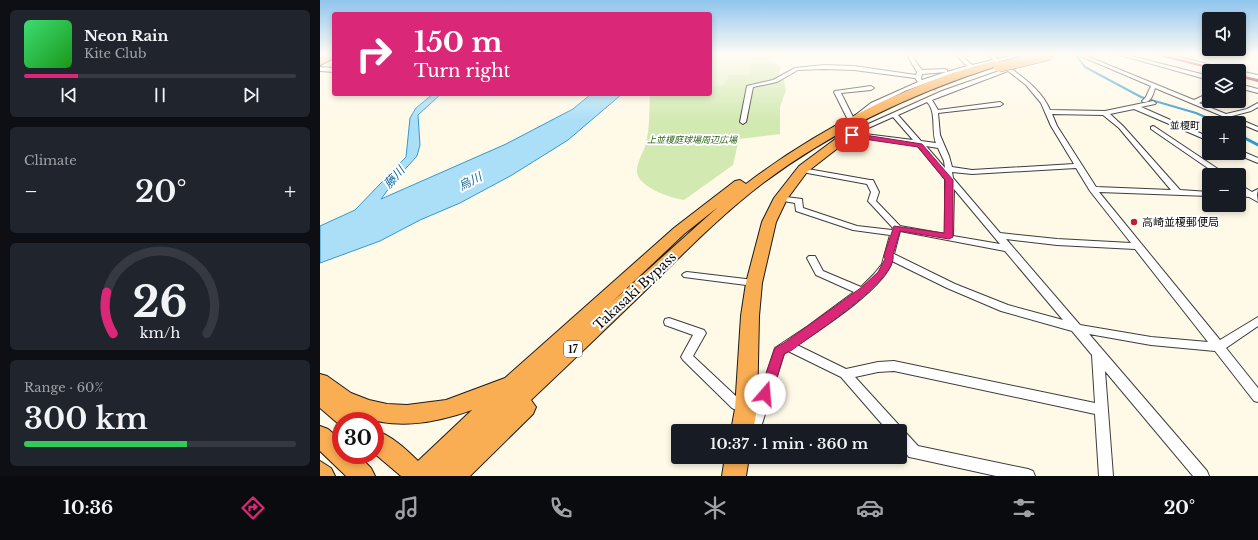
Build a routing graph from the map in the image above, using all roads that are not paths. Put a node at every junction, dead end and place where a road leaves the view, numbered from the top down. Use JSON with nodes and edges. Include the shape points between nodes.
{"nodes":[{"id":1,"x":782,"y":77,"type":"edge"},
{"id":2,"x":920,"y":77,"type":"edge"},
{"id":3,"x":939,"y":77,"type":"edge"},
{"id":4,"x":956,"y":77,"type":"edge"},
{"id":5,"x":962,"y":77,"type":"edge"},
{"id":6,"x":977,"y":77,"type":"edge"},
{"id":7,"x":1018,"y":77,"type":"edge"},
{"id":8,"x":1131,"y":77,"type":"edge"},
{"id":9,"x":923,"y":84,"type":"junction"},
{"id":10,"x":1153,"y":87,"type":"junction"},
{"id":11,"x":871,"y":88,"type":"dead end"},
{"id":12,"x":1246,"y":88,"type":"edge"},
{"id":13,"x":1258,"y":91,"type":"edge"},
{"id":14,"x":927,"y":99,"type":"junction"},
{"id":15,"x":1202,"y":99,"type":"edge"},
{"id":16,"x":1196,"y":102,"type":"junction"},
{"id":17,"x":1000,"y":104,"type":"dead end"},
{"id":18,"x":1258,"y":105,"type":"edge"},
{"id":19,"x":1137,"y":108,"type":"junction"},
{"id":20,"x":1249,"y":110,"type":"junction"},
{"id":21,"x":895,"y":111,"type":"junction"},
{"id":22,"x":935,"y":112,"type":"junction"},
{"id":23,"x":1049,"y":112,"type":"junction"},
{"id":24,"x":1105,"y":113,"type":"junction"},
{"id":25,"x":1258,"y":114,"type":"edge"},
{"id":26,"x":1228,"y":115,"type":"junction"},
{"id":27,"x":854,"y":120,"type":"junction"},
{"id":28,"x":742,"y":122,"type":"dead end"},
{"id":29,"x":1256,"y":127,"type":"edge"},
{"id":30,"x":1153,"y":128,"type":"dead end"},
{"id":31,"x":849,"y":134,"type":"junction"},
{"id":32,"x":1202,"y":136,"type":"edge"},
{"id":33,"x":920,"y":145,"type":"junction"},
{"id":34,"x":810,"y":146,"type":"junction"},
{"id":35,"x":940,"y":146,"type":"junction"},
{"id":36,"x":1246,"y":155,"type":"edge"},
{"id":37,"x":1258,"y":161,"type":"edge"},
{"id":38,"x":1079,"y":166,"type":"junction"},
{"id":39,"x":1213,"y":168,"type":"edge"},
{"id":40,"x":797,"y":169,"type":"junction"},
{"id":41,"x":949,"y":175,"type":"junction"},
{"id":42,"x":1093,"y":189,"type":"junction"},
{"id":43,"x":1246,"y":190,"type":"edge"},
{"id":44,"x":1177,"y":192,"type":"junction"},
{"id":45,"x":1202,"y":194,"type":"edge"},
{"id":46,"x":1246,"y":194,"type":"edge"},
{"id":47,"x":1256,"y":195,"type":"edge"},
{"id":48,"x":781,"y":198,"type":"junction"},
{"id":49,"x":715,"y":223,"type":"junction"},
{"id":50,"x":896,"y":230,"type":"junction"},
{"id":51,"x":997,"y":235,"type":"junction"},
{"id":52,"x":949,"y":237,"type":"junction"},
{"id":53,"x":1138,"y":246,"type":"junction"},
{"id":54,"x":1009,"y":249,"type":"junction"},
{"id":55,"x":889,"y":255,"type":"junction"},
{"id":56,"x":812,"y":258,"type":"dead end"},
{"id":57,"x":687,"y":275,"type":"dead end"},
{"id":58,"x":754,"y":284,"type":"junction"},
{"id":59,"x":863,"y":292,"type":"junction"},
{"id":60,"x":1258,"y":321,"type":"edge"},
{"id":61,"x":669,"y":322,"type":"dead end"},
{"id":62,"x":1076,"y":328,"type":"junction"},
{"id":63,"x":788,"y":346,"type":"junction"},
{"id":64,"x":1218,"y":347,"type":"junction"},
{"id":65,"x":1098,"y":354,"type":"junction"},
{"id":66,"x":846,"y":374,"type":"junction"},
{"id":67,"x":516,"y":380,"type":"junction"},
{"id":68,"x":320,"y":382,"type":"edge"},
{"id":69,"x":320,"y":395,"type":"edge"},
{"id":70,"x":1258,"y":397,"type":"edge"},
{"id":71,"x":746,"y":409,"type":"junction"},
{"id":72,"x":1102,"y":410,"type":"junction"},
{"id":73,"x":340,"y":412,"type":"edge"},
{"id":74,"x":743,"y":424,"type":"edge"},
{"id":75,"x":755,"y":424,"type":"edge"},
{"id":76,"x":890,"y":424,"type":"edge"},
{"id":77,"x":320,"y":436,"type":"edge"},
{"id":78,"x":907,"y":444,"type":"edge"},
{"id":79,"x":332,"y":447,"type":"edge"},
{"id":80,"x":384,"y":447,"type":"edge"},
{"id":81,"x":350,"y":464,"type":"edge"},
{"id":82,"x":736,"y":464,"type":"edge"},
{"id":83,"x":320,"y":473,"type":"edge"},
{"id":84,"x":323,"y":476,"type":"edge"},
{"id":85,"x":363,"y":476,"type":"edge"},
{"id":86,"x":418,"y":476,"type":"edge"},
{"id":87,"x":436,"y":476,"type":"edge"},
{"id":88,"x":453,"y":476,"type":"edge"},
{"id":89,"x":734,"y":476,"type":"edge"},
{"id":90,"x":1028,"y":476,"type":"edge"},
{"id":91,"x":1106,"y":476,"type":"edge"},
{"id":92,"x":1202,"y":476,"type":"edge"}],
"edges":[{"from":1,"to":28,"type":"street","via":[[750,86]]},
{"from":2,"to":9,"type":"street"},
{"from":3,"to":9,"type":"street"},
{"from":4,"to":27,"type":"highway","number":"17","via":[[916,91]]},
{"from":5,"to":21,"type":"highway","number":"17"},
{"from":6,"to":14,"type":"street"},
{"from":7,"to":23,"type":"street","via":[[1028,84]]},
{"from":8,"to":10,"type":"street"},
{"from":9,"to":27,"type":"street","via":[[871,106],[858,114]]},
{"from":10,"to":16,"type":"street"},
{"from":10,"to":19,"type":"street","via":[[1148,100]]},
{"from":11,"to":27,"type":"street","via":[[837,92],[846,113]]},
{"from":12,"to":13,"type":"street"},
{"from":14,"to":22,"type":"street"},
{"from":14,"to":31,"type":"street"},
{"from":15,"to":16,"type":"street"},
{"from":16,"to":26,"type":"street"},
{"from":17,"to":22,"type":"street"},
{"from":18,"to":20,"type":"street"},
{"from":19,"to":24,"type":"street"},
{"from":19,"to":32,"type":"street"},
{"from":20,"to":25,"type":"street"},
{"from":20,"to":26,"type":"street"},
{"from":21,"to":31,"type":"highway","number":"17"},
{"from":21,"to":33,"type":"street"},
{"from":21,"to":40,"type":"highway","number":"17","via":[[850,128],[810,152]]},
{"from":22,"to":35,"type":"street"},
{"from":23,"to":24,"type":"street"},
{"from":23,"to":38,"type":"street","via":[[1054,126]]},
{"from":24,"to":44,"type":"street","via":[[1121,127]]},
{"from":26,"to":29,"type":"street"},
{"from":27,"to":34,"type":"highway","number":"17"},
{"from":30,"to":39,"type":"street"},
{"from":31,"to":33,"type":"street"},
{"from":31,"to":40,"type":"highway","number":"17"},
{"from":33,"to":35,"type":"street"},
{"from":33,"to":41,"type":"street"},
{"from":34,"to":49,"type":"highway","number":"17","via":[[757,182]]},
{"from":34,"to":67,"type":"highway","number":"17","via":[[772,164],[699,214]]},
{"from":35,"to":41,"type":"street","via":[[948,163]]},
{"from":36,"to":37,"type":"street"},
{"from":38,"to":41,"type":"street"},
{"from":38,"to":42,"type":"street"},
{"from":40,"to":48,"type":"highway","number":"17"},
{"from":40,"to":49,"type":"highway","number":"17"},
{"from":40,"to":50,"type":"street","via":[[870,182],[875,192],[872,201]]},
{"from":41,"to":51,"type":"street"},
{"from":41,"to":52,"type":"street"},
{"from":42,"to":44,"type":"street"},
{"from":42,"to":53,"type":"street"},
{"from":43,"to":47,"type":"street"},
{"from":44,"to":45,"type":"street"},
{"from":46,"to":47,"type":"street"},
{"from":48,"to":50,"type":"street","via":[[799,201],[799,209],[856,228]]},
{"from":48,"to":58,"type":"highway","number":"17","via":[[769,222]]},
{"from":49,"to":87,"type":"highway","name":"Takasaki Bypass","number":"17"},
{"from":49,"to":88,"type":"highway","name":"Takasaki Bypass","number":"17"},
{"from":50,"to":52,"type":"street"},
{"from":50,"to":55,"type":"street"},
{"from":51,"to":53,"type":"street","via":[[1057,242]]},
{"from":51,"to":54,"type":"street"},
{"from":52,"to":54,"type":"street"},
{"from":53,"to":64,"type":"street"},
{"from":54,"to":62,"type":"street"},
{"from":55,"to":59,"type":"street","via":[[882,274]]},
{"from":55,"to":62,"type":"street","via":[[952,286],[1005,308]]},
{"from":56,"to":59,"type":"street","via":[[819,273]]},
{"from":57,"to":58,"type":"street"},
{"from":58,"to":71,"type":"highway","number":"17"},
{"from":59,"to":63,"type":"street"},
{"from":60,"to":64,"type":"street"},
{"from":61,"to":71,"type":"street","via":[[700,333],[687,357],[736,404]]},
{"from":62,"to":64,"type":"street","via":[[1151,341]]},
{"from":62,"to":65,"type":"street"},
{"from":63,"to":66,"type":"street"},
{"from":63,"to":75,"type":"street","via":[[779,351]]},
{"from":64,"to":70,"type":"street"},
{"from":65,"to":72,"type":"street"},
{"from":65,"to":92,"type":"street"},
{"from":66,"to":72,"type":"street","via":[[894,366]]},
{"from":66,"to":76,"type":"street"},
{"from":67,"to":68,"type":"highway","via":[[463,405],[406,415],[388,414],[353,404]]},
{"from":67,"to":86,"type":"highway","number":"17"},
{"from":69,"to":73,"type":"highway"},
{"from":71,"to":74,"type":"highway","number":"17"},
{"from":72,"to":91,"type":"street"},
{"from":77,"to":79,"type":"highway"},
{"from":78,"to":90,"type":"street","via":[[914,452]]},
{"from":80,"to":86,"type":"highway"},
{"from":81,"to":85,"type":"highway"},
{"from":82,"to":89,"type":"highway"},
{"from":83,"to":84,"type":"highway"}]}
